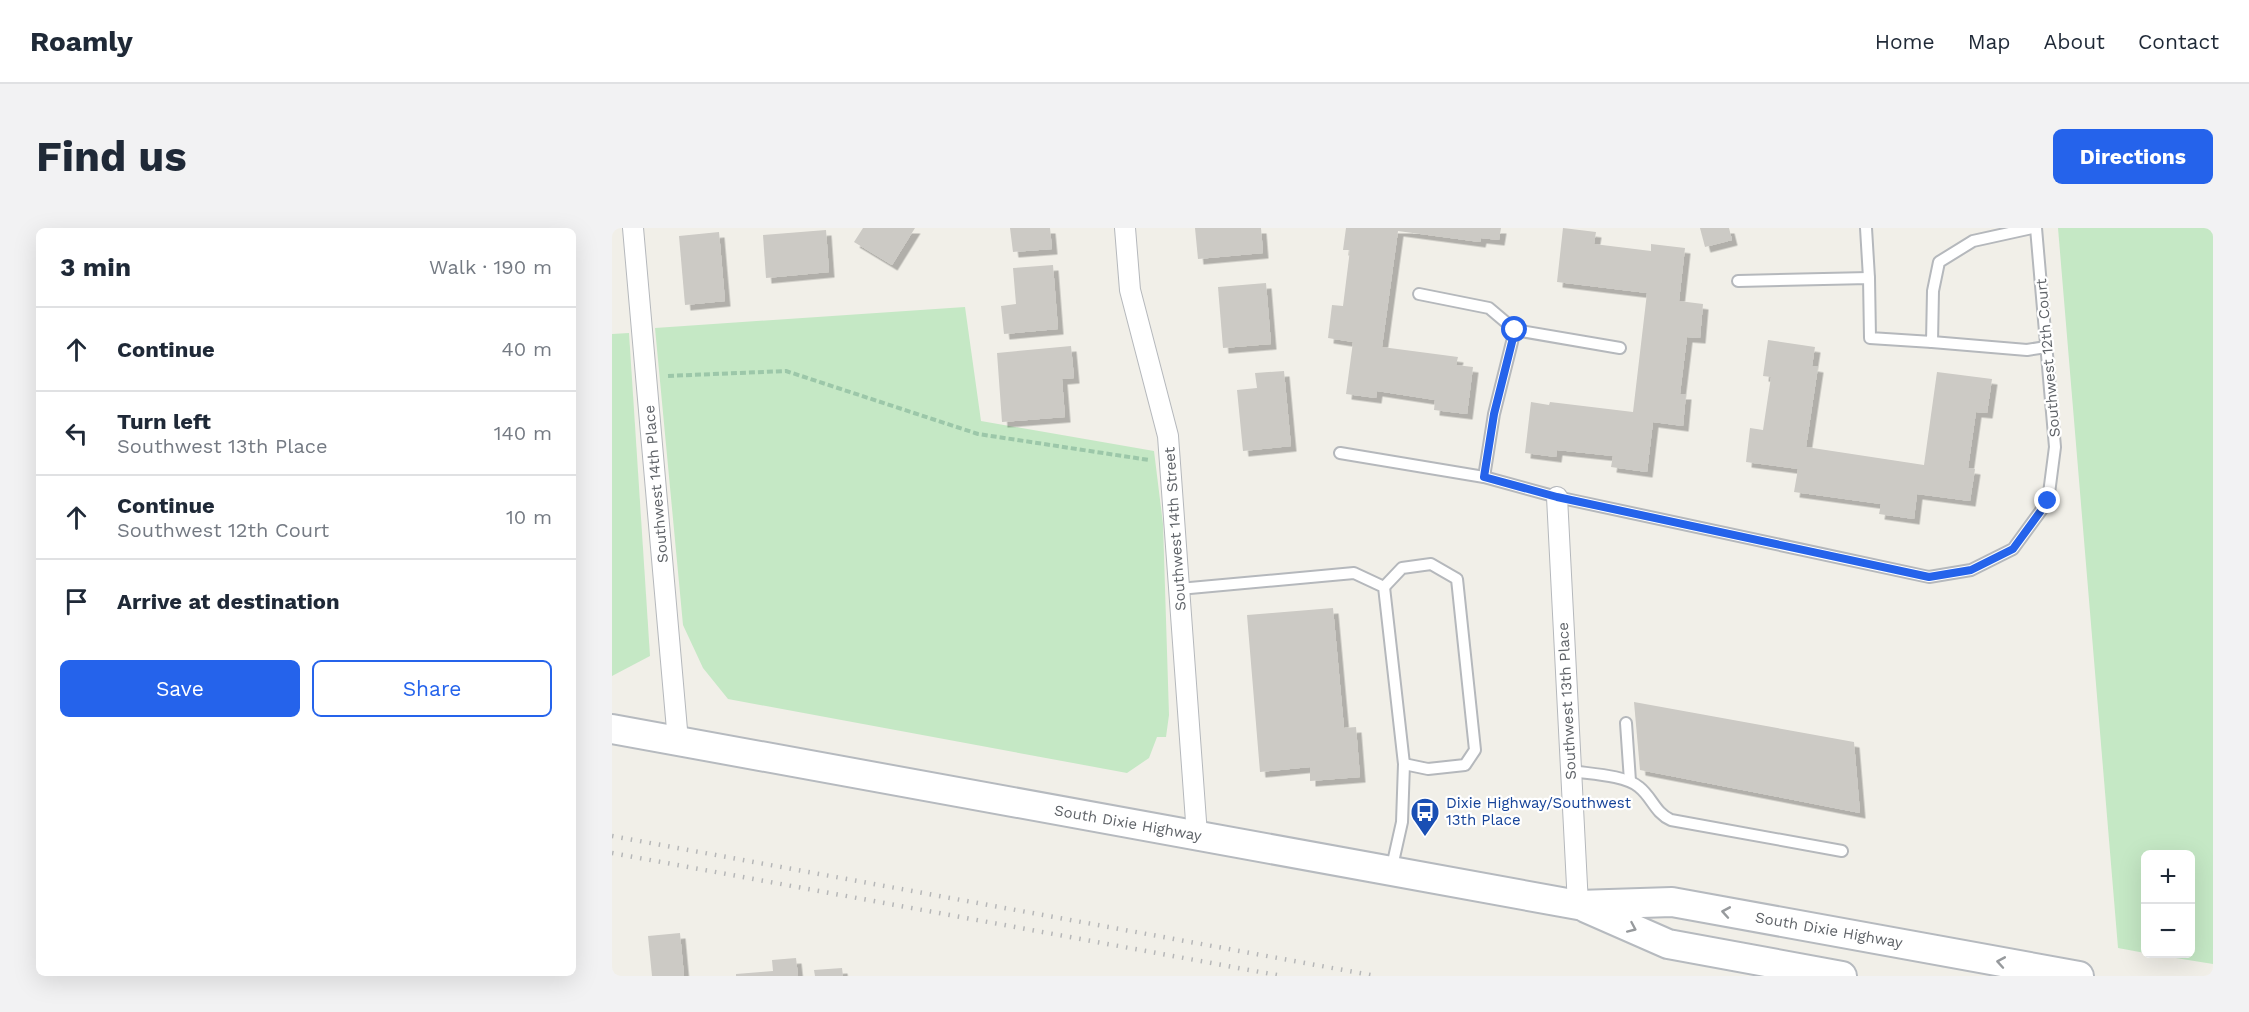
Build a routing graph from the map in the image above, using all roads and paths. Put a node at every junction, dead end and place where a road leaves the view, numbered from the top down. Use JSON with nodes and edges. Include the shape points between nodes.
{"nodes":[{"id":1,"x":633,"y":228,"type":"edge"},
{"id":2,"x":1125,"y":228,"type":"edge"},
{"id":3,"x":1866,"y":228,"type":"edge"},
{"id":4,"x":2034,"y":228,"type":"edge"},
{"id":5,"x":1869,"y":278,"type":"junction"},
{"id":6,"x":1738,"y":281,"type":"dead end"},
{"id":7,"x":1419,"y":294,"type":"dead end"},
{"id":8,"x":1515,"y":330,"type":"junction"},
{"id":9,"x":1932,"y":342,"type":"junction"},
{"id":10,"x":2046,"y":347,"type":"junction"},
{"id":11,"x":1620,"y":348,"type":"dead end"},
{"id":12,"x":646,"y":376,"type":"junction"},
{"id":13,"x":1340,"y":453,"type":"dead end"},
{"id":14,"x":1170,"y":462,"type":"junction"},
{"id":15,"x":1484,"y":477,"type":"junction"},
{"id":16,"x":1557,"y":497,"type":"junction"},
{"id":17,"x":1384,"y":587,"type":"junction"},
{"id":18,"x":1179,"y":589,"type":"junction"},
{"id":19,"x":1626,"y":723,"type":"dead end"},
{"id":20,"x":612,"y":729,"type":"edge"},
{"id":21,"x":678,"y":741,"type":"junction"},
{"id":22,"x":1404,"y":764,"type":"junction"},
{"id":23,"x":1571,"y":771,"type":"junction"},
{"id":24,"x":1630,"y":781,"type":"junction"},
{"id":25,"x":1197,"y":835,"type":"junction"},
{"id":26,"x":1842,"y":851,"type":"dead end"},
{"id":27,"x":1391,"y":871,"type":"junction"},
{"id":28,"x":1578,"y":905,"type":"junction"},
{"id":29,"x":1842,"y":976,"type":"edge"},
{"id":30,"x":2079,"y":976,"type":"edge"}],
"edges":[{"from":1,"to":12,"type":"street","name":"Southwest 14th Place"},
{"from":2,"to":14,"type":"street","name":"Southwest 14th Street","via":[[1130,290],[1168,436]]},
{"from":3,"to":5,"type":"lane"},
{"from":4,"to":9,"type":"lane","via":[[1973,241],[1939,262],[1933,291]]},
{"from":4,"to":10,"type":"lane","name":"Southwest 12th Court"},
{"from":5,"to":6,"type":"lane"},
{"from":5,"to":9,"type":"lane","via":[[1870,338]]},
{"from":7,"to":8,"type":"lane","via":[[1489,308]]},
{"from":8,"to":11,"type":"lane"},
{"from":8,"to":15,"type":"lane","via":[[1494,414]]},
{"from":9,"to":10,"type":"lane","via":[[2027,350]]},
{"from":10,"to":16,"type":"lane","name":"Southwest 12th Court","via":[[2055,447],[2048,501],[2013,549],[1971,570],[1929,577]]},
{"from":12,"to":14,"type":"path","via":[[786,371],[978,434]]},
{"from":12,"to":21,"type":"street","name":"Southwest 14th Place"},
{"from":13,"to":15,"type":"lane"},
{"from":14,"to":18,"type":"street","name":"Southwest 14th Street"},
{"from":15,"to":16,"type":"lane"},
{"from":16,"to":23,"type":"street","name":"Southwest 13th Place"},
{"from":17,"to":18,"type":"lane","via":[[1354,573]]},
{"from":17,"to":22,"type":"lane"},
{"from":17,"to":22,"type":"lane","via":[[1402,568],[1431,564],[1457,579],[1476,750],[1465,765],[1428,769]]},
{"from":18,"to":25,"type":"street","name":"Southwest 14th Street"},
{"from":19,"to":24,"type":"lane"},
{"from":20,"to":21,"type":"main road","name":"South Dixie Highway"},
{"from":21,"to":25,"type":"main road","name":"South Dixie Highway"},
{"from":22,"to":27,"type":"lane","via":[[1402,822]]},
{"from":23,"to":24,"type":"lane"},
{"from":23,"to":28,"type":"street","name":"Southwest 13th Place"},
{"from":24,"to":26,"type":"lane","via":[[1671,820]]},
{"from":25,"to":27,"type":"main road","name":"South Dixie Highway"},
{"from":27,"to":28,"type":"main road","name":"South Dixie Highway"},
{"from":28,"to":29,"type":"main road","name":"South Dixie Highway","one_way":true,"via":[[1668,944]]},
{"from":30,"to":28,"type":"main road","name":"South Dixie Highway","one_way":true,"via":[[1672,902]]}]}
